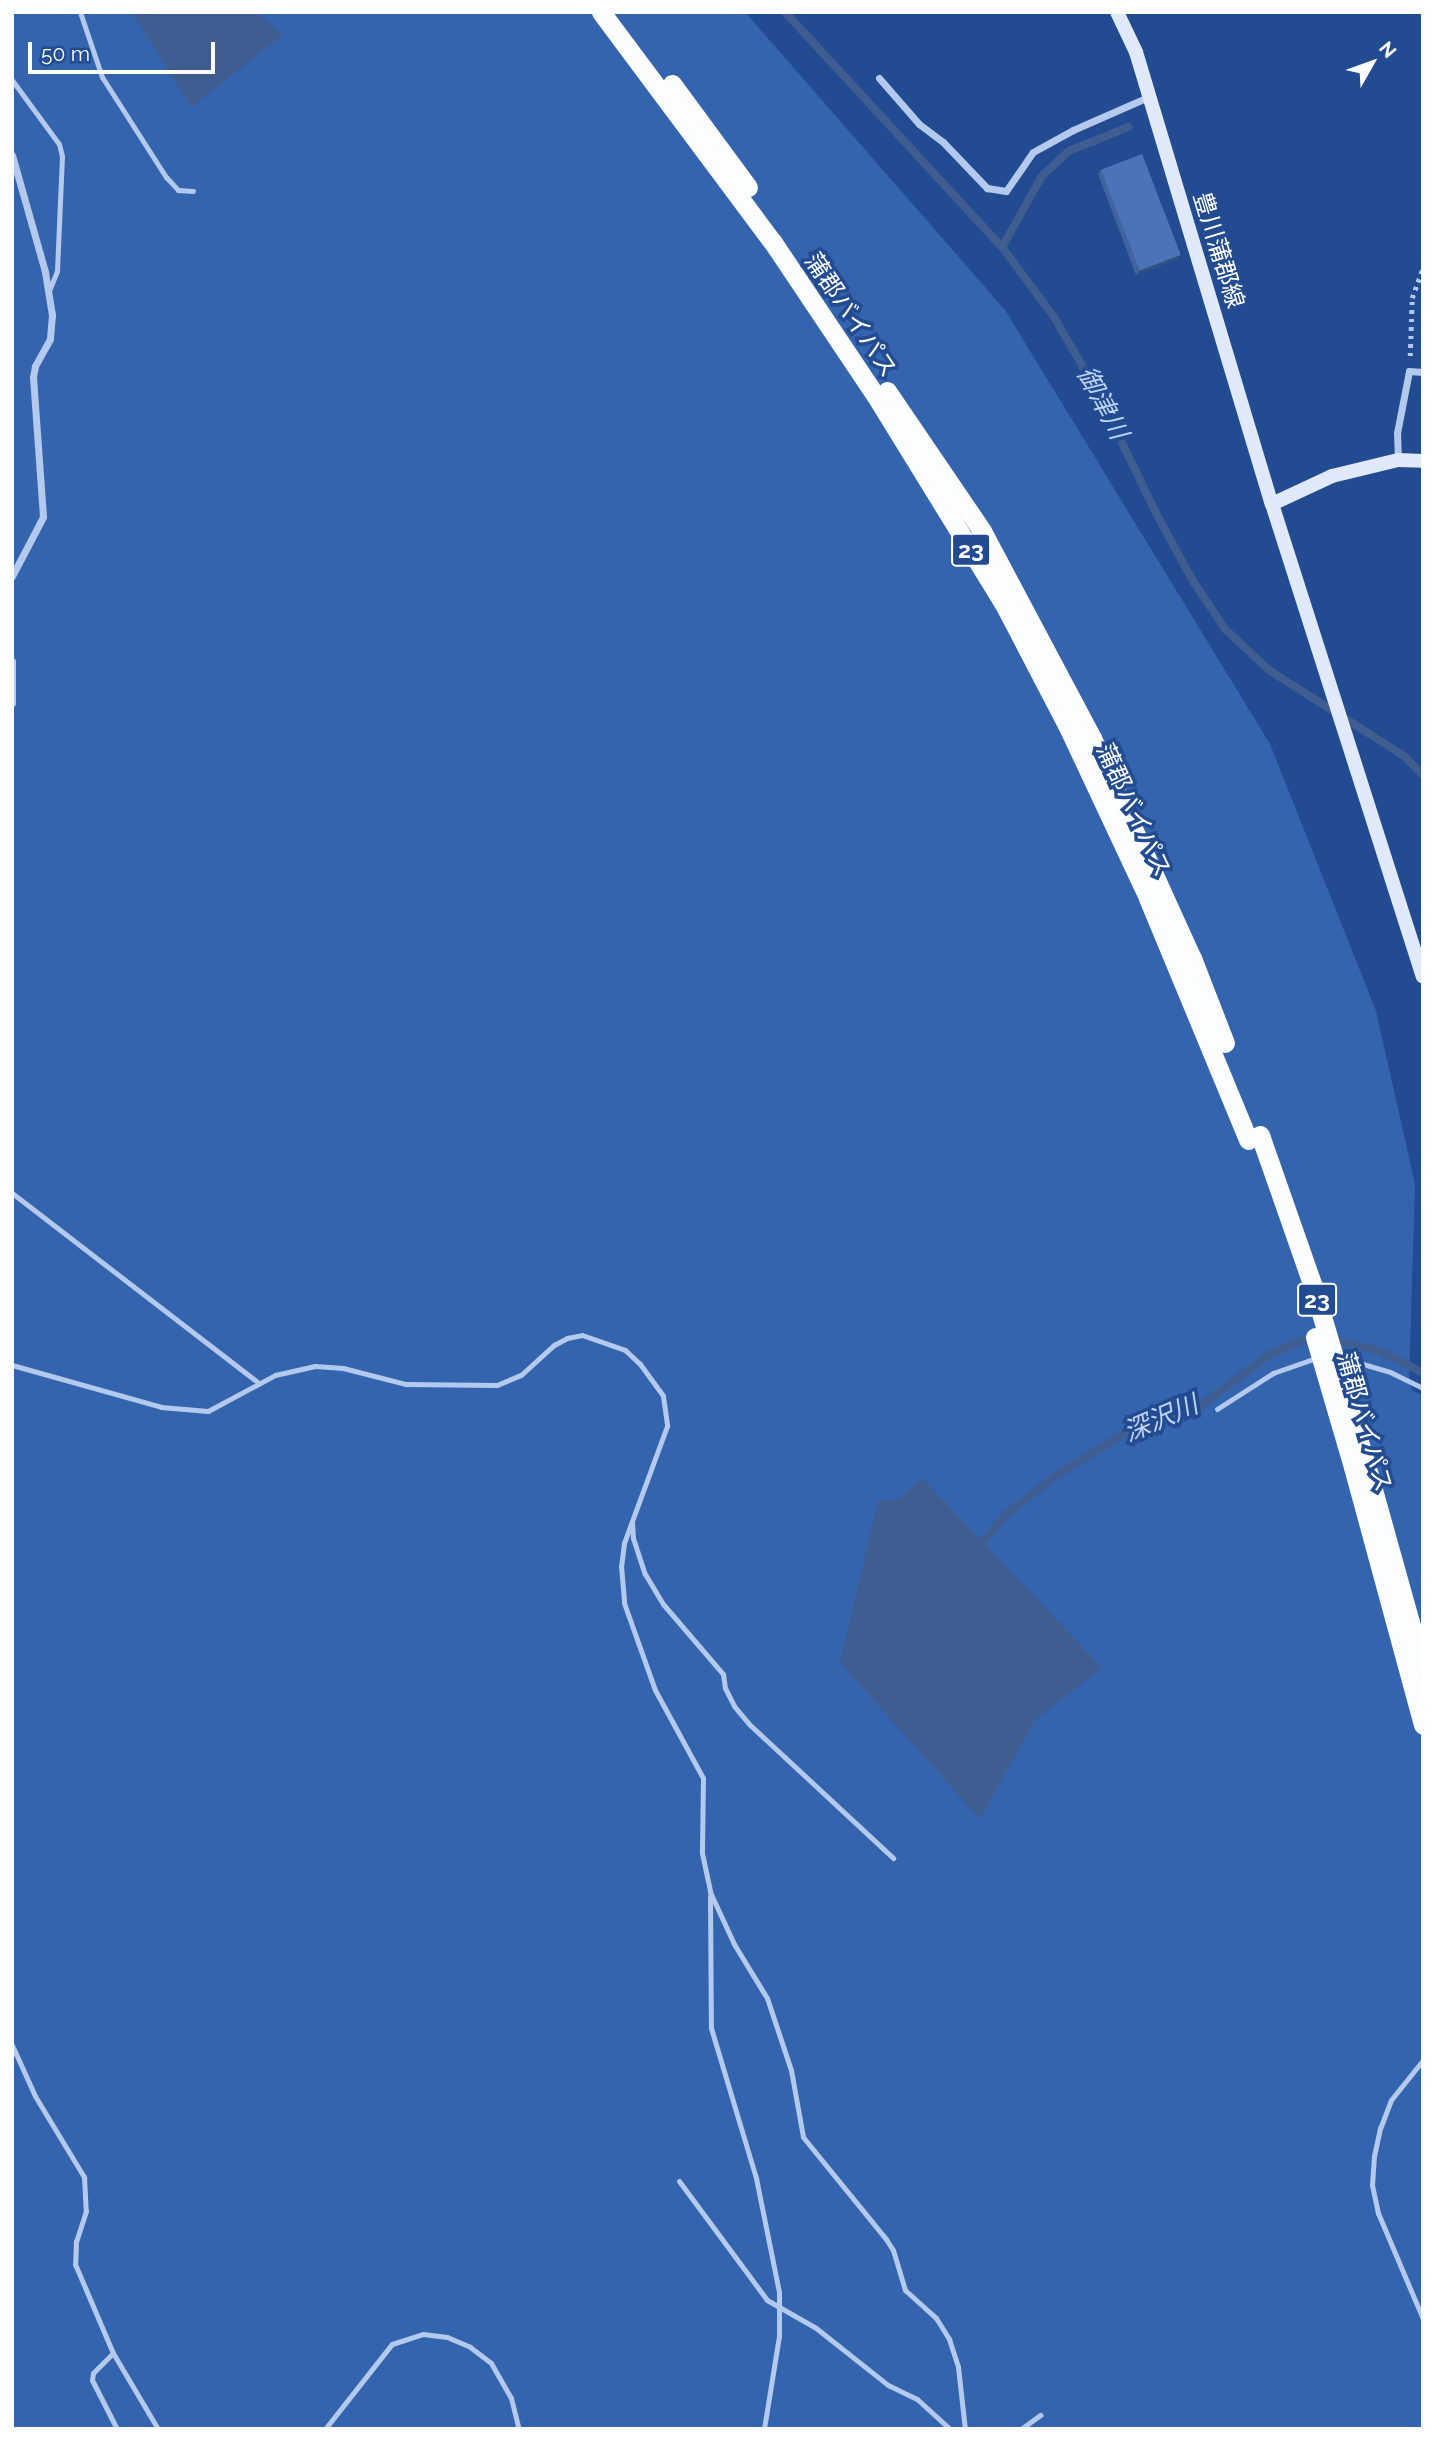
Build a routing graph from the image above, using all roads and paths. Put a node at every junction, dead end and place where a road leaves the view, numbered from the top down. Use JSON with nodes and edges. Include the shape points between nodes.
{"nodes":[{"id":1,"x":80,"y":12,"type":"edge"},
{"id":2,"x":601,"y":12,"type":"edge"},
{"id":3,"x":615,"y":12,"type":"edge"},
{"id":4,"x":1117,"y":12,"type":"edge"},
{"id":5,"x":879,"y":78,"type":"dead end"},
{"id":6,"x":12,"y":80,"type":"edge"},
{"id":7,"x":1148,"y":97,"type":"junction"},
{"id":8,"x":12,"y":155,"type":"edge"},
{"id":9,"x":193,"y":191,"type":"dead end"},
{"id":10,"x":1423,"y":268,"type":"edge"},
{"id":11,"x":48,"y":294,"type":"junction"},
{"id":12,"x":1409,"y":371,"type":"junction"},
{"id":13,"x":1423,"y":372,"type":"edge"},
{"id":14,"x":1398,"y":460,"type":"junction"},
{"id":15,"x":1423,"y":460,"type":"edge"},
{"id":16,"x":1272,"y":504,"type":"junction"},
{"id":17,"x":12,"y":576,"type":"edge"},
{"id":18,"x":12,"y":661,"type":"edge"},
{"id":19,"x":12,"y":703,"type":"edge"},
{"id":20,"x":1423,"y":976,"type":"edge"},
{"id":21,"x":1254,"y":1137,"type":"junction"},
{"id":22,"x":12,"y":1193,"type":"edge"},
{"id":23,"x":12,"y":1365,"type":"edge"},
{"id":24,"x":260,"y":1383,"type":"junction"},
{"id":25,"x":1423,"y":1388,"type":"edge"},
{"id":26,"x":1217,"y":1409,"type":"dead end"},
{"id":27,"x":1360,"y":1467,"type":"junction"},
{"id":28,"x":632,"y":1518,"type":"junction"},
{"id":29,"x":1423,"y":1669,"type":"edge"},
{"id":30,"x":1423,"y":1725,"type":"edge"},
{"id":31,"x":893,"y":1858,"type":"dead end"},
{"id":32,"x":710,"y":1892,"type":"junction"},
{"id":33,"x":12,"y":2045,"type":"edge"},
{"id":34,"x":1423,"y":2060,"type":"edge"},
{"id":35,"x":679,"y":2181,"type":"dead end"},
{"id":36,"x":779,"y":2308,"type":"junction"},
{"id":37,"x":1423,"y":2319,"type":"edge"},
{"id":38,"x":113,"y":2353,"type":"junction"},
{"id":39,"x":1040,"y":2415,"type":"dead end"},
{"id":40,"x":328,"y":2428,"type":"edge"},
{"id":41,"x":117,"y":2429,"type":"edge"},
{"id":42,"x":158,"y":2429,"type":"edge"},
{"id":43,"x":519,"y":2429,"type":"edge"},
{"id":44,"x":764,"y":2429,"type":"edge"},
{"id":45,"x":950,"y":2429,"type":"edge"},
{"id":46,"x":965,"y":2429,"type":"edge"},
{"id":47,"x":1021,"y":2429,"type":"edge"}],
"edges":[{"from":1,"to":9,"type":"lane","via":[[102,77],[166,177],[178,190]]},
{"from":2,"to":21,"type":"highway","name":"蒲郡バイパス","number":"23","via":[[772,241],[879,401],[1004,604],[1069,729]]},
{"from":3,"to":21,"type":"highway","name":"蒲郡バイパス","number":"23","via":[[712,135],[982,531],[1108,775],[1192,958]]},
{"from":4,"to":7,"type":"main road","name":"豊川蒲郡線","via":[[1136,52]]},
{"from":5,"to":7,"type":"street","via":[[919,124],[987,188],[1006,191],[1033,152]]},
{"from":6,"to":11,"type":"lane","via":[[59,144],[62,156],[57,271]]},
{"from":7,"to":16,"type":"main road","name":"豊川蒲郡線"},
{"from":8,"to":11,"type":"street"},
{"from":10,"to":12,"type":"path","via":[[1412,298]]},
{"from":11,"to":17,"type":"street","via":[[50,339],[33,377],[43,517]]},
{"from":12,"to":13,"type":"street"},
{"from":12,"to":14,"type":"street","via":[[1397,433]]},
{"from":14,"to":15,"type":"main road"},
{"from":14,"to":16,"type":"main road","via":[[1332,476]]},
{"from":16,"to":20,"type":"main road","name":"豊川蒲郡線"},
{"from":18,"to":19,"type":"street"},
{"from":21,"to":27,"type":"highway","name":"蒲郡バイパス","number":"23","bridge":true},
{"from":22,"to":24,"type":"lane"},
{"from":23,"to":24,"type":"lane","via":[[184,1411],[208,1412]]},
{"from":24,"to":28,"type":"lane","via":[[290,1370],[315,1366],[406,1384],[497,1385],[521,1375],[567,1338],[599,1339],[625,1350],[640,1364],[667,1404],[667,1426]]},
{"from":25,"to":26,"type":"lane","via":[[1346,1357],[1310,1358],[1273,1373]]},
{"from":27,"to":29,"type":"highway","name":"蒲郡バイパス","number":"23"},
{"from":27,"to":30,"type":"highway","name":"蒲郡バイパス","number":"23"},
{"from":28,"to":31,"type":"lane","via":[[633,1538],[645,1574],[663,1604],[723,1674],[734,1706]]},
{"from":28,"to":32,"type":"lane","via":[[621,1566],[624,1604],[655,1690],[703,1778],[702,1853]]},
{"from":32,"to":36,"type":"lane","via":[[711,2028],[756,2178]]},
{"from":32,"to":46,"type":"lane","via":[[767,1998],[791,2070],[803,2137],[886,2239],[905,2290],[936,2318],[949,2340],[958,2367]]},
{"from":33,"to":38,"type":"lane","via":[[34,2096],[84,2177],[86,2211],[76,2241],[75,2264]]},
{"from":34,"to":37,"type":"lane","via":[[1391,2100],[1374,2156],[1373,2185],[1378,2213]]},
{"from":35,"to":36,"type":"lane","via":[[767,2300]]},
{"from":36,"to":44,"type":"lane"},
{"from":36,"to":45,"type":"lane","via":[[816,2328],[888,2385],[917,2399]]},
{"from":38,"to":41,"type":"lane","via":[[93,2373],[92,2380]]},
{"from":38,"to":42,"type":"lane"},
{"from":39,"to":47,"type":"lane"},
{"from":40,"to":43,"type":"lane","via":[[392,2344],[423,2334],[447,2337],[491,2363],[511,2398]]}]}
